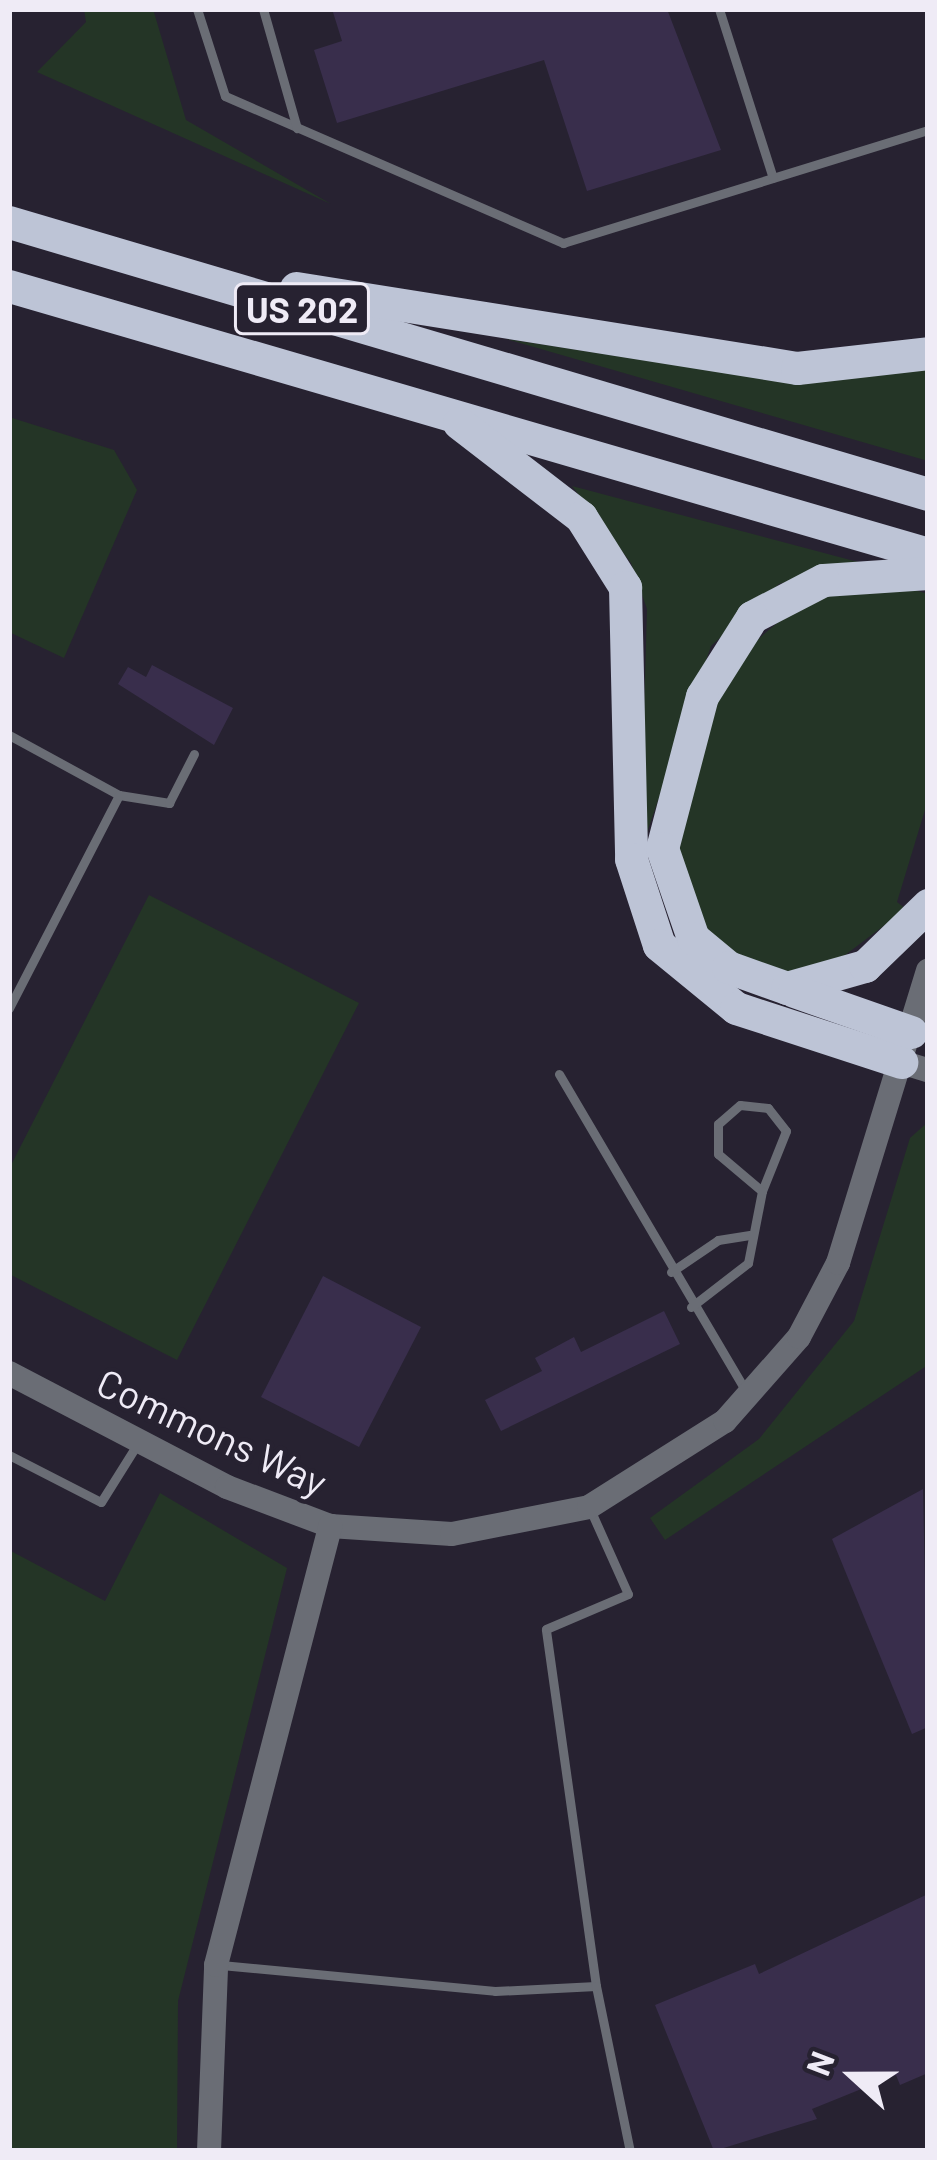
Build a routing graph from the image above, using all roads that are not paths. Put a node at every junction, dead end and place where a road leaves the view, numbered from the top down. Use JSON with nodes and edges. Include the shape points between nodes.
{"nodes":[{"id":1,"x":197,"y":9,"type":"edge"},
{"id":2,"x":263,"y":9,"type":"edge"},
{"id":3,"x":719,"y":9,"type":"edge"},
{"id":4,"x":297,"y":128,"type":"junction"},
{"id":5,"x":928,"y":130,"type":"edge"},
{"id":6,"x":773,"y":178,"type":"junction"},
{"id":7,"x":9,"y":222,"type":"edge"},
{"id":8,"x":167,"y":269,"type":"junction"},
{"id":9,"x":9,"y":286,"type":"edge"},
{"id":10,"x":928,"y":353,"type":"edge"},
{"id":11,"x":448,"y":415,"type":"junction"},
{"id":12,"x":928,"y":494,"type":"edge"},
{"id":13,"x":928,"y":554,"type":"edge"},
{"id":14,"x":928,"y":573,"type":"edge"},
{"id":15,"x":9,"y":736,"type":"edge"},
{"id":16,"x":194,"y":754,"type":"dead end"},
{"id":17,"x":119,"y":795,"type":"junction"},
{"id":18,"x":928,"y":905,"type":"edge"},
{"id":19,"x":928,"y":970,"type":"edge"},
{"id":20,"x":787,"y":988,"type":"junction"},
{"id":21,"x":9,"y":1008,"type":"edge"},
{"id":22,"x":917,"y":1050,"type":"edge"},
{"id":23,"x":560,"y":1074,"type":"dead end"},
{"id":24,"x":762,"y":1191,"type":"junction"},
{"id":25,"x":750,"y":1234,"type":"junction"},
{"id":26,"x":671,"y":1272,"type":"junction"},
{"id":27,"x":691,"y":1307,"type":"junction"},
{"id":28,"x":9,"y":1373,"type":"edge"},
{"id":29,"x":751,"y":1397,"type":"junction"},
{"id":30,"x":139,"y":1441,"type":"junction"},
{"id":31,"x":9,"y":1455,"type":"edge"},
{"id":32,"x":590,"y":1507,"type":"junction"},
{"id":33,"x":330,"y":1526,"type":"junction"},
{"id":34,"x":216,"y":1965,"type":"junction"},
{"id":35,"x":596,"y":1986,"type":"junction"},
{"id":36,"x":209,"y":2151,"type":"edge"},
{"id":37,"x":630,"y":2151,"type":"edge"}],
"edges":[{"from":1,"to":4,"type":"lane","via":[[225,95]]},
{"from":2,"to":4,"type":"lane"},
{"from":3,"to":6,"type":"lane"},
{"from":4,"to":6,"type":"lane","via":[[562,243]]},
{"from":5,"to":6,"type":"lane"},
{"from":7,"to":8,"type":"highway","number":"US 202"},
{"from":8,"to":10,"type":"highway","via":[[797,368]]},
{"from":8,"to":12,"type":"highway","number":"US 202"},
{"from":9,"to":11,"type":"highway","number":"US 202"},
{"from":11,"to":13,"type":"highway","number":"US 202"},
{"from":11,"to":22,"type":"highway","via":[[581,517],[625,587],[631,860],[658,945],[736,1008]]},
{"from":14,"to":20,"type":"highway","via":[[823,580],[776,598],[732,638],[702,695],[665,825],[671,899],[710,955]]},
{"from":15,"to":17,"type":"lane"},
{"from":16,"to":17,"type":"lane","via":[[169,803]]},
{"from":17,"to":21,"type":"lane"},
{"from":18,"to":20,"type":"highway","via":[[865,966]]},
{"from":19,"to":22,"type":"street","name":"Commons Way"},
{"from":20,"to":22,"type":"highway"},
{"from":22,"to":29,"type":"street","name":"Commons Way","via":[[826,1289]]},
{"from":23,"to":26,"type":"lane"},
{"from":24,"to":24,"type":"lane","via":[[786,1131],[768,1108],[740,1106],[718,1124],[718,1154]]},
{"from":24,"to":25,"type":"lane"},
{"from":25,"to":26,"type":"lane","via":[[718,1240]]},
{"from":25,"to":27,"type":"lane","via":[[748,1263]]},
{"from":26,"to":27,"type":"lane"},
{"from":27,"to":29,"type":"lane"},
{"from":28,"to":30,"type":"street","name":"Commons Way"},
{"from":29,"to":32,"type":"street","name":"Commons Way","via":[[678,1458]]},
{"from":30,"to":31,"type":"lane","via":[[100,1502]]},
{"from":30,"to":33,"type":"street","name":"Commons Way"},
{"from":32,"to":33,"type":"street","name":"Commons Way","via":[[452,1534]]},
{"from":32,"to":35,"type":"lane","via":[[628,1594],[546,1629]]},
{"from":33,"to":34,"type":"street"},
{"from":34,"to":35,"type":"lane","via":[[495,1991]]},
{"from":34,"to":36,"type":"street"},
{"from":35,"to":37,"type":"lane"}]}
